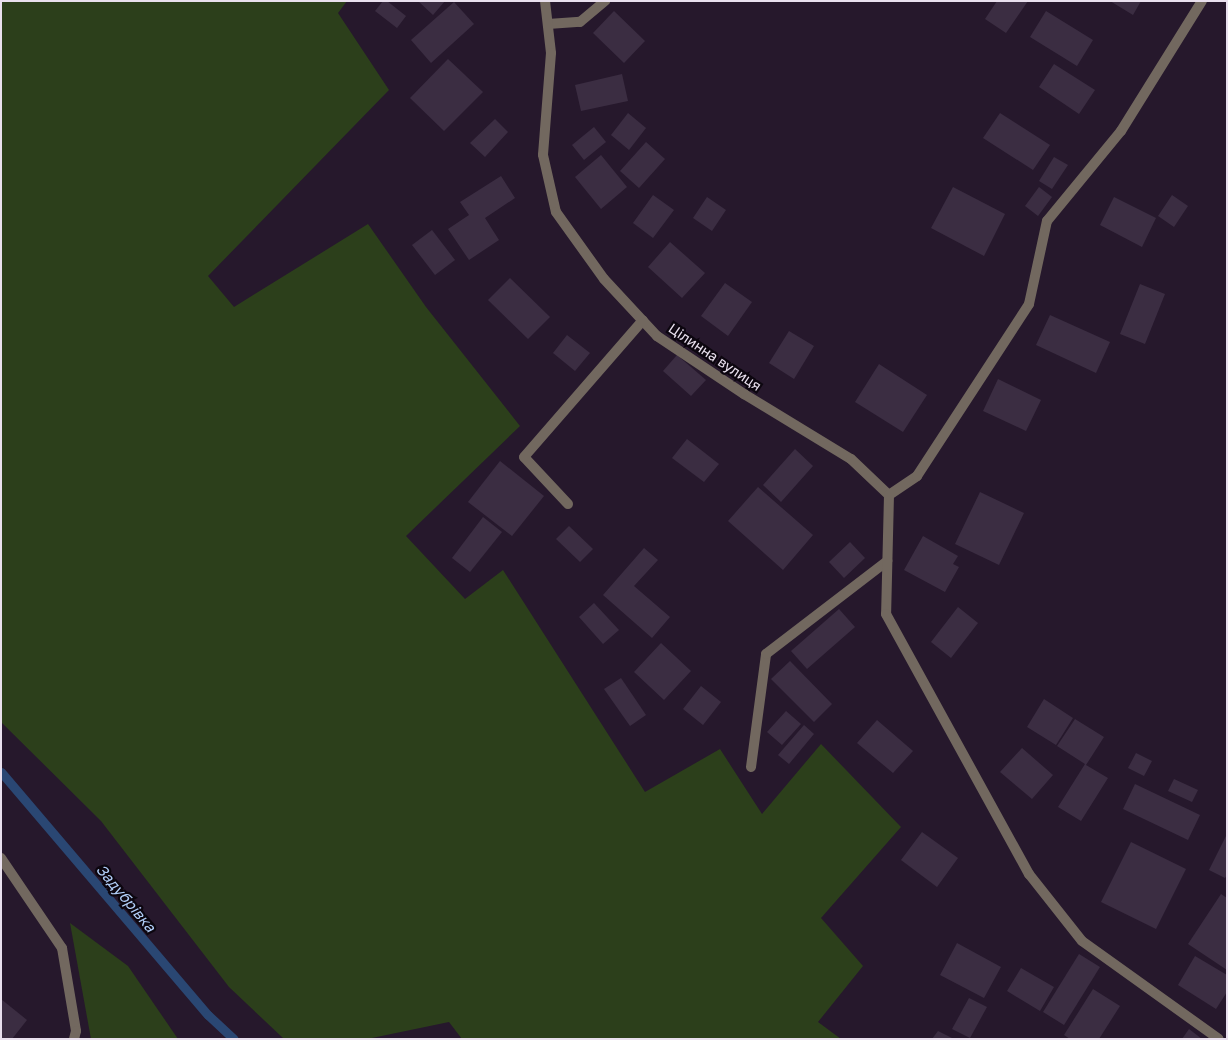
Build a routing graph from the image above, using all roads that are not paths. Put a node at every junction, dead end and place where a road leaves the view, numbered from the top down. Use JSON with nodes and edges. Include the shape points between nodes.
{"nodes":[{"id":1,"x":545,"y":1,"type":"edge"},
{"id":2,"x":605,"y":1,"type":"edge"},
{"id":3,"x":1202,"y":1,"type":"edge"},
{"id":4,"x":548,"y":24,"type":"junction"},
{"id":5,"x":643,"y":320,"type":"junction"},
{"id":6,"x":889,"y":495,"type":"junction"},
{"id":7,"x":568,"y":504,"type":"dead end"},
{"id":8,"x":887,"y":561,"type":"junction"},
{"id":9,"x":752,"y":767,"type":"dead end"},
{"id":10,"x":1,"y":858,"type":"edge"},
{"id":11,"x":74,"y":1039,"type":"edge"},
{"id":12,"x":1219,"y":1039,"type":"edge"}],
"edges":[{"from":1,"to":4,"type":"street","name":"Цілинна вулиця"},
{"from":2,"to":4,"type":"street","via":[[580,22]]},
{"from":3,"to":6,"type":"street","via":[[1121,131],[1047,221],[1029,304],[917,476]]},
{"from":4,"to":5,"type":"street","name":"Цілинна вулиця","via":[[551,53],[543,155],[556,212],[604,279]]},
{"from":5,"to":6,"type":"street","name":"Цілинна вулиця","via":[[658,336],[744,394],[851,458]]},
{"from":5,"to":7,"type":"street","via":[[524,457]]},
{"from":6,"to":8,"type":"street"},
{"from":8,"to":9,"type":"street","via":[[766,654]]},
{"from":8,"to":12,"type":"street","via":[[886,614],[1029,874],[1082,941]]},
{"from":10,"to":11,"type":"street","via":[[62,948],[76,1031]]}]}
